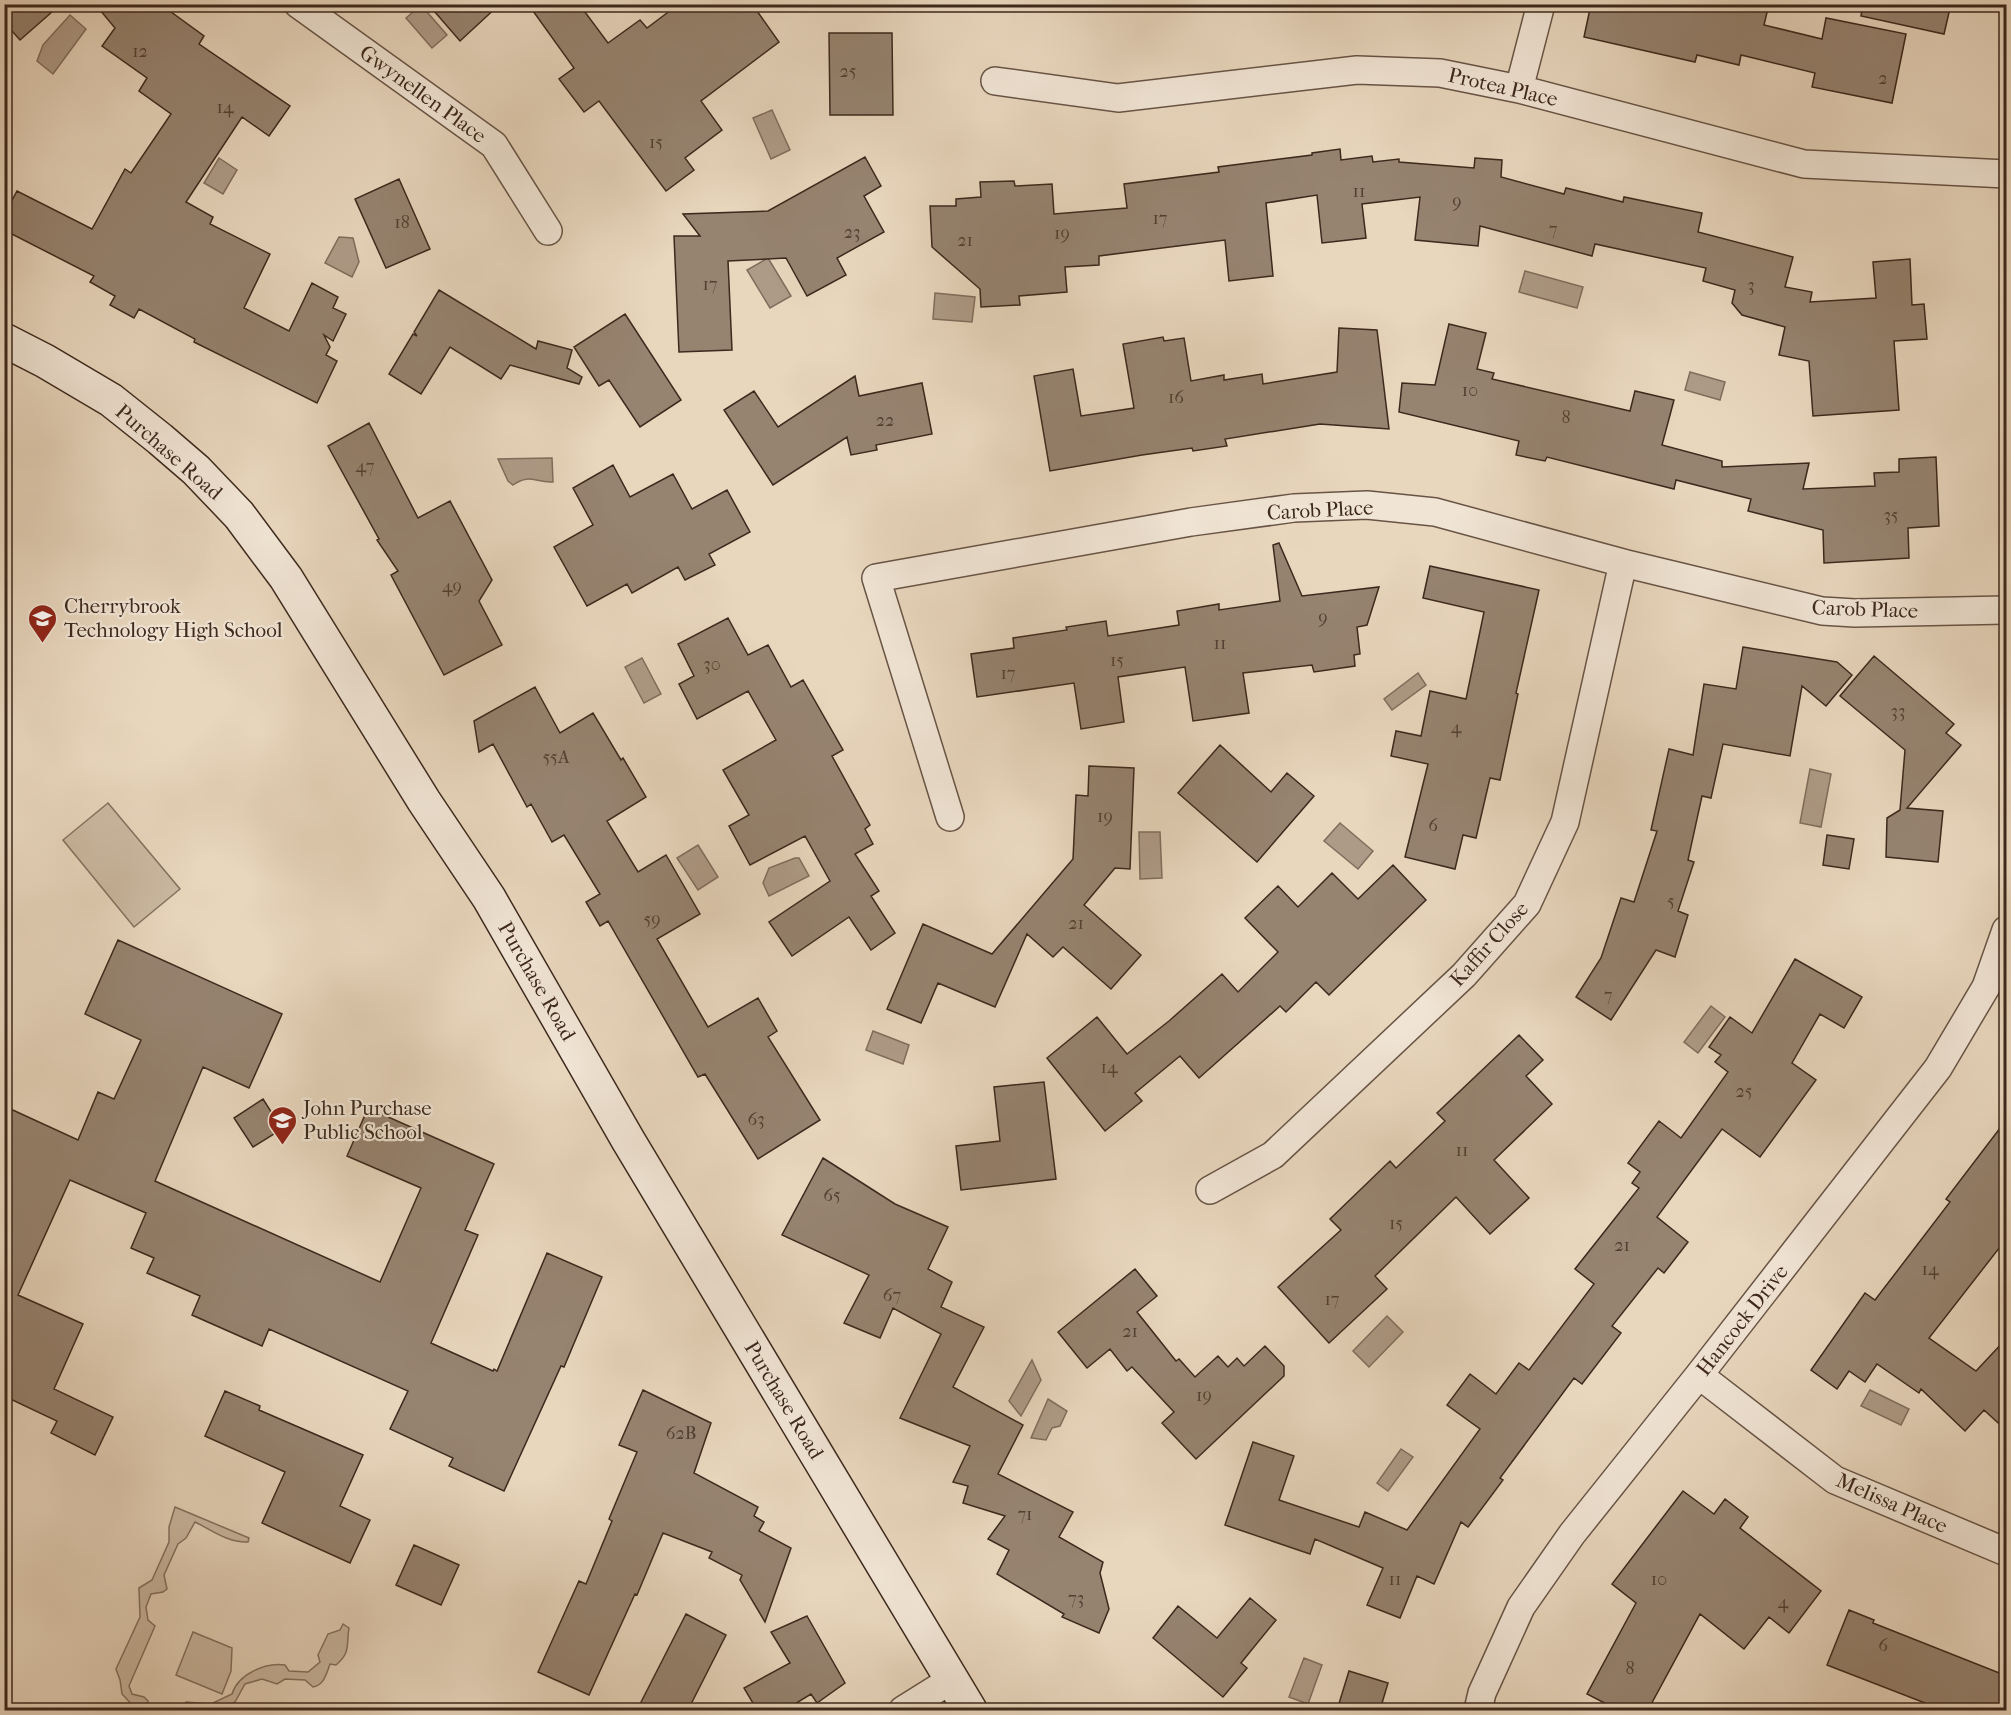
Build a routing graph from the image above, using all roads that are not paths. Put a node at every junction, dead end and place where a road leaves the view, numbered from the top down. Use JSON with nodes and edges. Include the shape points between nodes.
{"nodes":[{"id":1,"x":298,"y":4,"type":"edge"},
{"id":2,"x":1541,"y":4,"type":"edge"},
{"id":3,"x":995,"y":81,"type":"dead end"},
{"id":4,"x":1520,"y":89,"type":"junction"},
{"id":5,"x":2007,"y":174,"type":"edge"},
{"id":6,"x":548,"y":231,"type":"dead end"},
{"id":7,"x":4,"y":340,"type":"edge"},
{"id":8,"x":1623,"y":563,"type":"junction"},
{"id":9,"x":2007,"y":610,"type":"edge"},
{"id":10,"x":950,"y":817,"type":"dead end"},
{"id":11,"x":2007,"y":930,"type":"edge"},
{"id":12,"x":1210,"y":1190,"type":"dead end"},
{"id":13,"x":1699,"y":1375,"type":"junction"},
{"id":14,"x":2007,"y":1552,"type":"edge"},
{"id":15,"x":951,"y":1680,"type":"junction"},
{"id":16,"x":903,"y":1710,"type":"edge"},
{"id":17,"x":970,"y":1710,"type":"edge"},
{"id":18,"x":1478,"y":1710,"type":"edge"}],
"edges":[{"from":1,"to":6,"type":"street","name":"Gwynellen Place","via":[[494,145]]},
{"from":2,"to":4,"type":"street"},
{"from":3,"to":4,"type":"street","name":"Protea Place","via":[[1118,98],[1357,70],[1440,73]]},
{"from":4,"to":5,"type":"street","name":"Protea Place","via":[[1804,164]]},
{"from":7,"to":15,"type":"main road","name":"Purchase Road","via":[[111,400],[160,439],[239,515],[286,578],[489,898],[628,1140]]},
{"from":8,"to":9,"type":"street","name":"Carob Place","via":[[1822,611]]},
{"from":8,"to":10,"type":"street","name":"Carob Place","via":[[1435,512],[1367,505],[1294,508],[1191,522],[876,578]]},
{"from":8,"to":12,"type":"street","name":"Kaffir Close","via":[[1565,822],[1527,904],[1464,975],[1273,1155]]},
{"from":11,"to":13,"type":"street","name":"Hancock Drive","via":[[1986,987],[1938,1068]]},
{"from":13,"to":14,"type":"street","name":"Melissa Place","via":[[1835,1480]]},
{"from":13,"to":18,"type":"street","name":"Hancock Drive","via":[[1572,1534],[1521,1607]]},
{"from":15,"to":16,"type":"street"},
{"from":15,"to":17,"type":"main road","name":"Purchase Road"}]}
